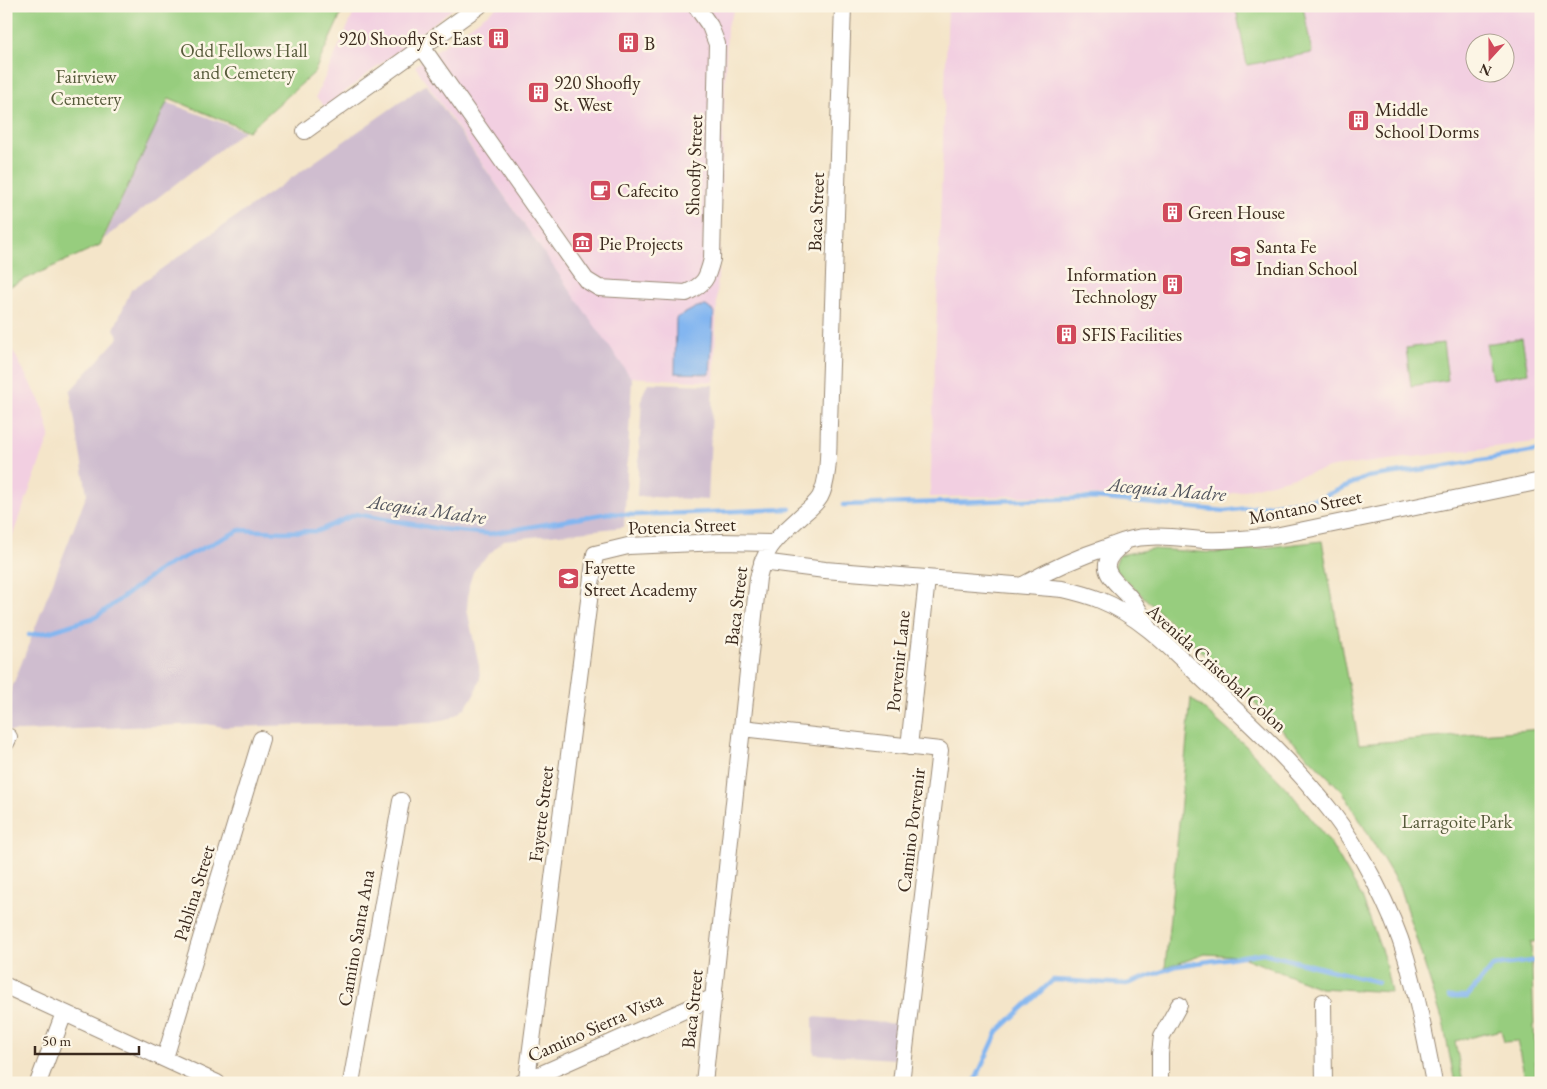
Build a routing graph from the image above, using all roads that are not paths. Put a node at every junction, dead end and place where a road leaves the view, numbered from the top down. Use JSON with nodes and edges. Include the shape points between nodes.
{"nodes":[{"id":1,"x":479,"y":6,"type":"edge"},
{"id":2,"x":696,"y":6,"type":"edge"},
{"id":3,"x":843,"y":6,"type":"edge"},
{"id":4,"x":422,"y":47,"type":"junction"},
{"id":5,"x":305,"y":131,"type":"dead end"},
{"id":6,"x":1541,"y":481,"type":"edge"},
{"id":7,"x":1130,"y":539,"type":"junction"},
{"id":8,"x":772,"y":543,"type":"junction"},
{"id":9,"x":595,"y":554,"type":"joint"},
{"id":10,"x":762,"y":562,"type":"junction"},
{"id":11,"x":927,"y":579,"type":"junction"},
{"id":12,"x":1023,"y":585,"type":"junction"},
{"id":13,"x":1154,"y":634,"type":"junction"},
{"id":14,"x":742,"y":728,"type":"junction"},
{"id":15,"x":261,"y":739,"type":"dead end"},
{"id":16,"x":908,"y":747,"type":"junction"},
{"id":17,"x":401,"y":801,"type":"dead end"},
{"id":18,"x":6,"y":986,"type":"edge"},
{"id":19,"x":714,"y":997,"type":"junction"},
{"id":20,"x":1323,"y":1002,"type":"dead end"},
{"id":21,"x":1180,"y":1005,"type":"dead end"},
{"id":22,"x":64,"y":1013,"type":"junction"},
{"id":23,"x":165,"y":1058,"type":"junction"},
{"id":24,"x":524,"y":1081,"type":"edge"},
{"id":25,"x":213,"y":1082,"type":"edge"},
{"id":26,"x":38,"y":1083,"type":"edge"},
{"id":27,"x":351,"y":1083,"type":"edge"},
{"id":28,"x":704,"y":1083,"type":"edge"},
{"id":29,"x":901,"y":1083,"type":"edge"},
{"id":30,"x":1160,"y":1083,"type":"edge"},
{"id":31,"x":1324,"y":1083,"type":"edge"},
{"id":32,"x":1434,"y":1083,"type":"edge"}],
"edges":[{"from":1,"to":4,"type":"street"},
{"from":2,"to":4,"type":"street","name":"Shoofly Street","via":[[718,44],[712,259],[708,274],[699,287],[686,292],[599,288],[586,280]]},
{"from":3,"to":8,"type":"street","name":"Baca Street","via":[[826,478],[814,504]]},
{"from":4,"to":5,"type":"street"},
{"from":6,"to":7,"type":"street","name":"Montano Street","via":[[1275,536],[1206,540],[1147,536]]},
{"from":7,"to":12,"type":"street","name":"Montano Street","via":[[1089,553]]},
{"from":7,"to":13,"type":"street","via":[[1108,558],[1108,574],[1132,600]]},
{"from":8,"to":9,"type":"street","name":"Potencia Street","via":[[628,546]]},
{"from":8,"to":10,"type":"street","name":"Baca Street"},
{"from":9,"to":24,"type":"street","name":"Fayette Street"},
{"from":10,"to":11,"type":"street","name":"Avenida Cristobal Colon"},
{"from":10,"to":14,"type":"street","name":"Baca Street"},
{"from":11,"to":12,"type":"street","name":"Avenida Cristobal Colon"},
{"from":11,"to":16,"type":"street","name":"Porvenir Lane"},
{"from":12,"to":13,"type":"street","name":"Avenida Cristobal Colon","via":[[1063,589],[1101,600],[1134,618]]},
{"from":13,"to":32,"type":"street","name":"Avenida Cristobal Colon","via":[[1281,752],[1332,812],[1356,849],[1392,919],[1406,956]]},
{"from":14,"to":16,"type":"street","name":"Camino Porvenir"},
{"from":14,"to":19,"type":"street","name":"Baca Street"},
{"from":15,"to":23,"type":"street","name":"Pablina Street"},
{"from":16,"to":29,"type":"street","name":"Camino Porvenir","via":[[940,750]]},
{"from":17,"to":27,"type":"street","name":"Camino Santa Ana"},
{"from":18,"to":22,"type":"street"},
{"from":19,"to":24,"type":"street","name":"Camino Sierra Vista"},
{"from":19,"to":28,"type":"street","name":"Baca Street"},
{"from":20,"to":31,"type":"street"},
{"from":21,"to":30,"type":"street","via":[[1162,1036]]},
{"from":22,"to":23,"type":"street"},
{"from":22,"to":26,"type":"street"},
{"from":23,"to":25,"type":"street"}]}
